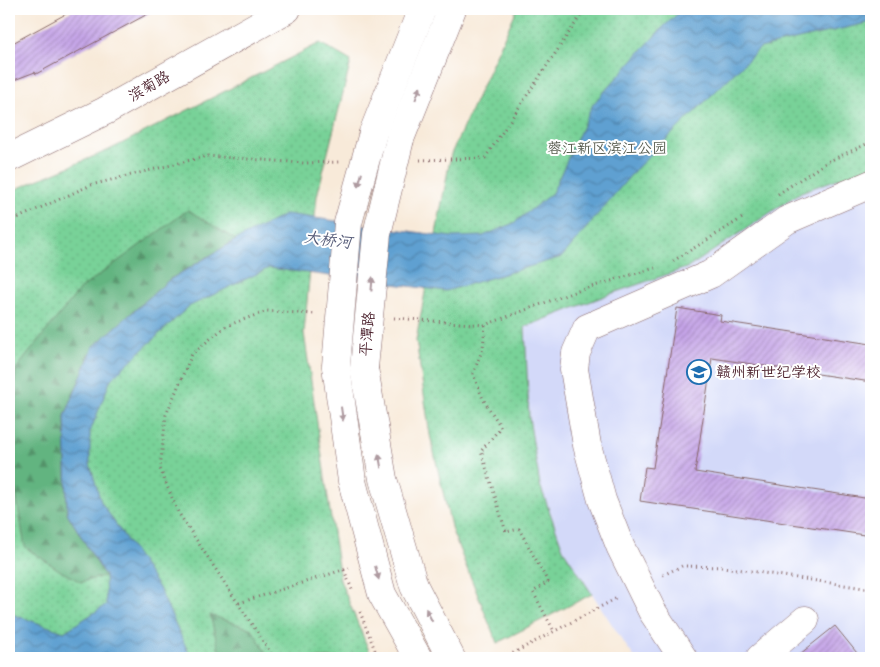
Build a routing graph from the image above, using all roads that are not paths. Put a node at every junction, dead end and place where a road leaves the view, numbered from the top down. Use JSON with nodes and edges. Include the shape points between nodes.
{"nodes":[{"id":1,"x":288,"y":9,"type":"edge"},
{"id":2,"x":399,"y":9,"type":"edge"},
{"id":3,"x":422,"y":9,"type":"edge"},
{"id":4,"x":452,"y":9,"type":"edge"},
{"id":5,"x":407,"y":47,"type":"junction"},
{"id":6,"x":9,"y":158,"type":"edge"},
{"id":7,"x":871,"y":184,"type":"edge"},
{"id":8,"x":805,"y":620,"type":"dead end"},
{"id":9,"x":418,"y":658,"type":"edge"},
{"id":10,"x":451,"y":658,"type":"edge"},
{"id":11,"x":683,"y":658,"type":"edge"},
{"id":12,"x":760,"y":658,"type":"edge"}],
"edges":[{"from":1,"to":6,"type":"street","name":"滨菊路","via":[[104,111]]},
{"from":2,"to":5,"type":"street"},
{"from":3,"to":5,"type":"street","name":"平潭路"},
{"from":10,"to":4,"type":"street","name":"平潭路","one_way":true,"bridge":true,"via":[[414,586],[383,479],[364,368],[377,234],[400,139]]},
{"from":5,"to":9,"type":"street","name":"平潭路","one_way":true,"bridge":true,"via":[[373,133],[348,222],[336,366],[352,481],[382,594]]},
{"from":7,"to":11,"type":"street","via":[[787,220],[712,274],[587,328],[576,353],[574,369],[587,445],[602,500],[639,586]]},
{"from":8,"to":12,"type":"street"}]}
